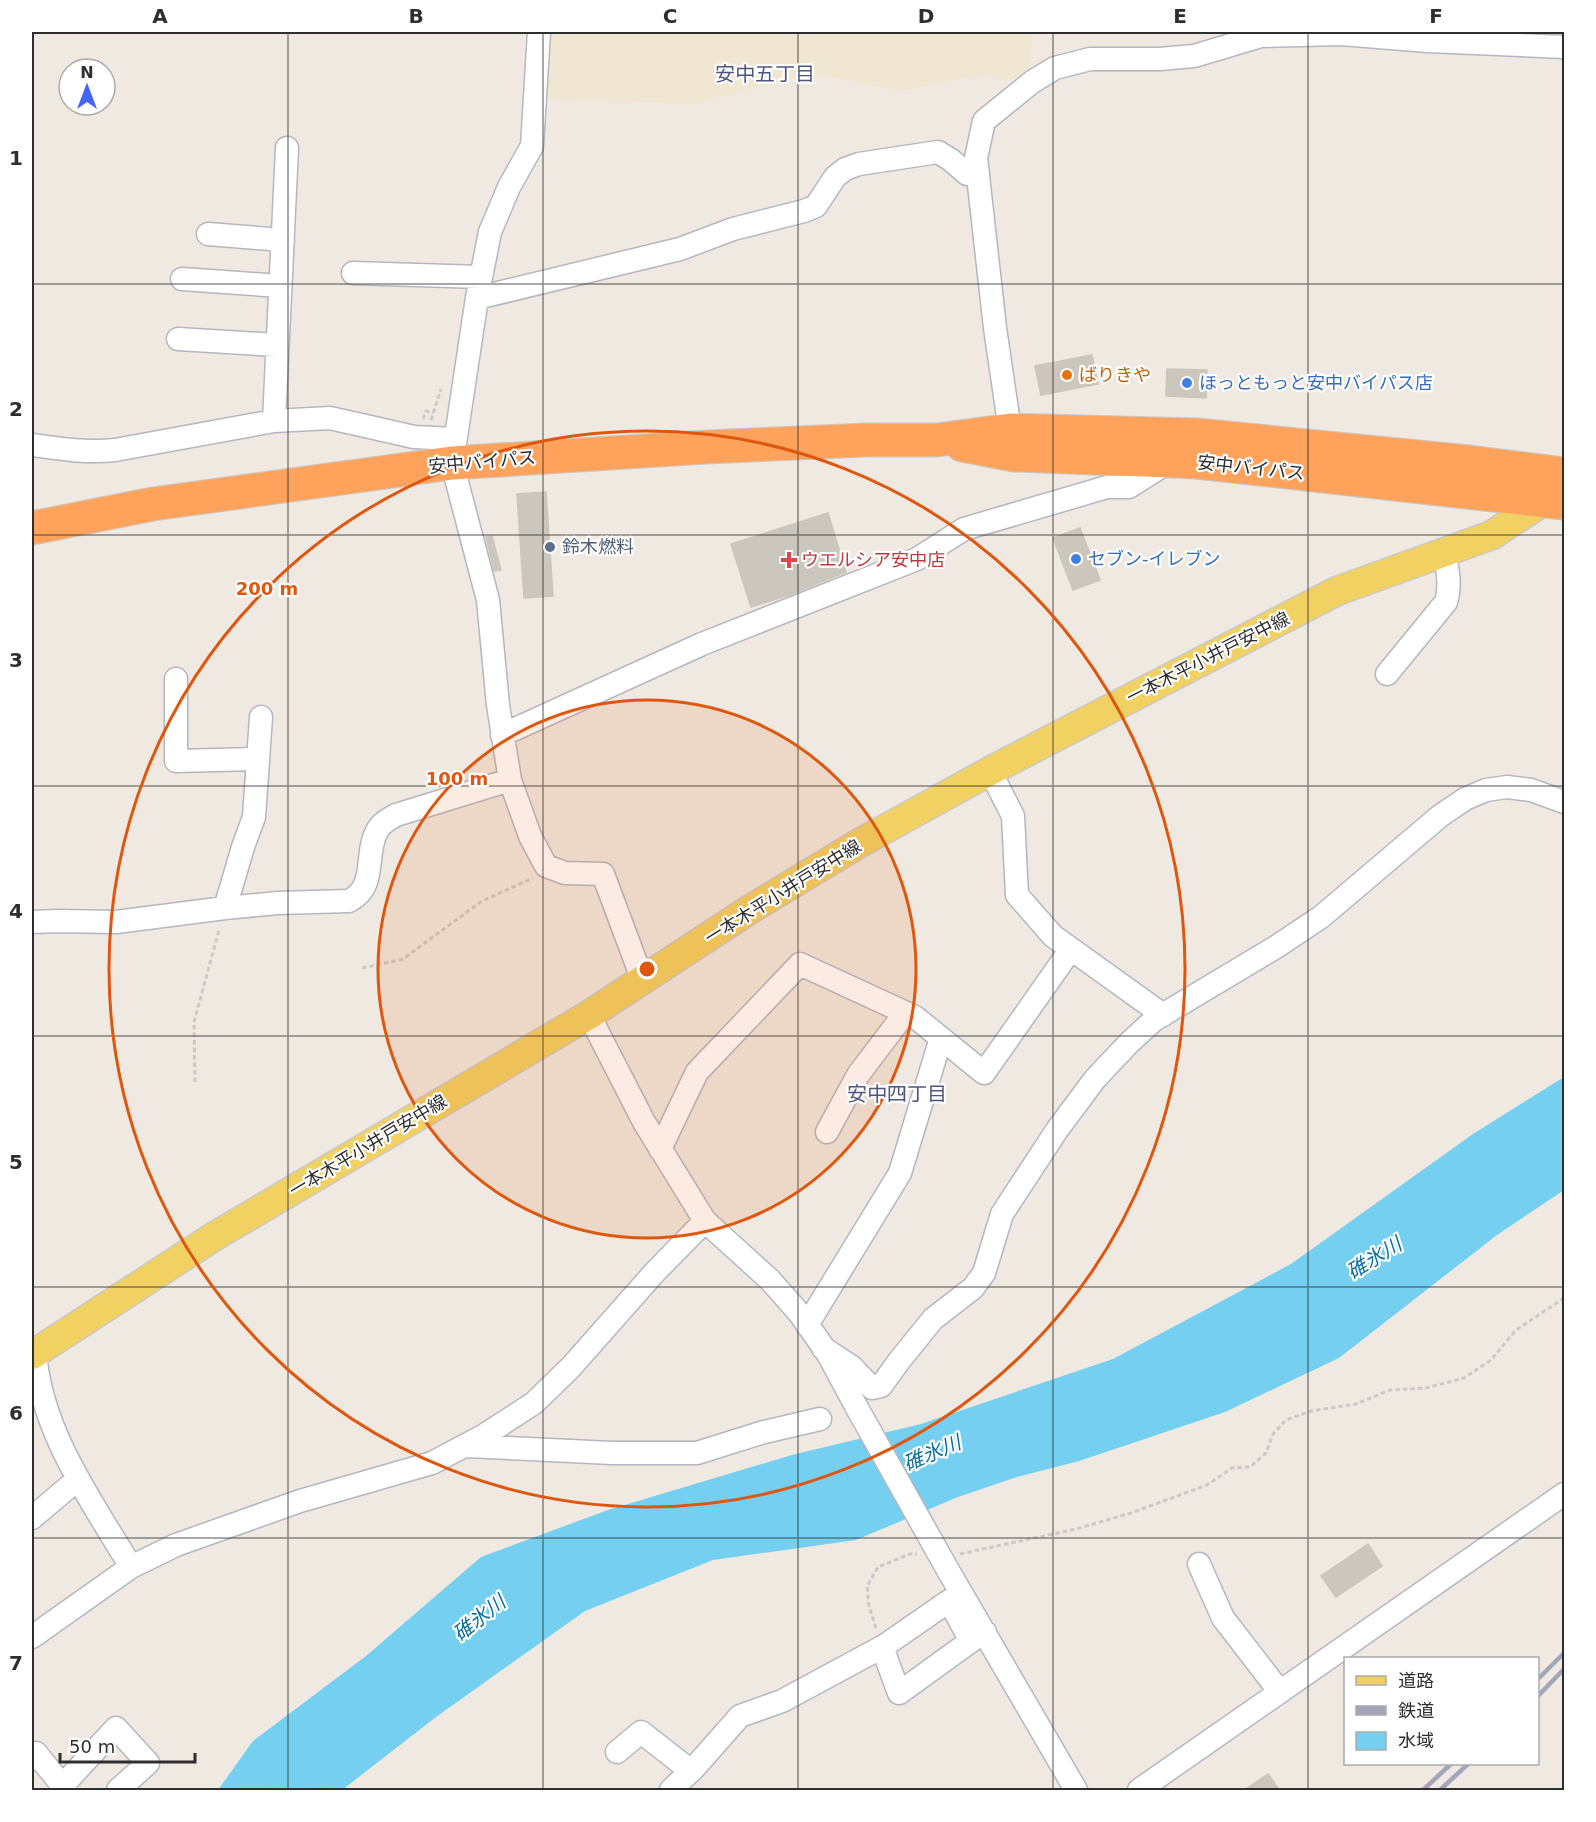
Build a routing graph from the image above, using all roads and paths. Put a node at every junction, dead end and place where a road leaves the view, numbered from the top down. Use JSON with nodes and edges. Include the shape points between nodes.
{"nodes":[{"id":1,"x":539,"y":32,"type":"edge"},
{"id":2,"x":1429,"y":36,"type":"edge"},
{"id":3,"x":1559,"y":42,"type":"edge"},
{"id":4,"x":287,"y":148,"type":"dead end"},
{"id":5,"x":978,"y":174,"type":"junction"},
{"id":6,"x":208,"y":234,"type":"dead end"},
{"id":7,"x":283,"y":240,"type":"junction"},
{"id":8,"x":353,"y":273,"type":"dead end"},
{"id":9,"x":182,"y":279,"type":"dead end"},
{"id":10,"x":280,"y":286,"type":"junction"},
{"id":11,"x":479,"y":288,"type":"junction"},
{"id":12,"x":178,"y":339,"type":"dead end"},
{"id":13,"x":277,"y":345,"type":"junction"},
{"id":14,"x":426,"y":411,"type":"dead end"},
{"id":15,"x":434,"y":413,"type":"dead end"},
{"id":16,"x":273,"y":421,"type":"junction"},
{"id":17,"x":1012,"y":442,"type":"junction"},
{"id":18,"x":32,"y":445,"type":"edge"},
{"id":19,"x":453,"y":451,"type":"junction"},
{"id":20,"x":1170,"y":461,"type":"junction"},
{"id":21,"x":1560,"y":491,"type":"edge"},
{"id":22,"x":32,"y":528,"type":"edge"},
{"id":23,"x":1444,"y":553,"type":"junction"},
{"id":24,"x":1387,"y":674,"type":"dead end"},
{"id":25,"x":176,"y":679,"type":"dead end"},
{"id":26,"x":261,"y":717,"type":"dead end"},
{"id":27,"x":502,"y":735,"type":"junction"},
{"id":28,"x":258,"y":759,"type":"junction"},
{"id":29,"x":990,"y":771,"type":"junction"},
{"id":30,"x":510,"y":780,"type":"junction"},
{"id":31,"x":1564,"y":802,"type":"edge"},
{"id":32,"x":554,"y":869,"type":"junction"},
{"id":33,"x":225,"y":908,"type":"junction"},
{"id":34,"x":32,"y":922,"type":"edge"},
{"id":35,"x":1071,"y":949,"type":"junction"},
{"id":36,"x":362,"y":968,"type":"dead end"},
{"id":37,"x":643,"y":981,"type":"junction"},
{"id":38,"x":906,"y":1013,"type":"junction"},
{"id":39,"x":590,"y":1015,"type":"junction"},
{"id":40,"x":1163,"y":1015,"type":"junction"},
{"id":41,"x":941,"y":1038,"type":"junction"},
{"id":42,"x":195,"y":1082,"type":"dead end"},
{"id":43,"x":827,"y":1132,"type":"dead end"},
{"id":44,"x":660,"y":1149,"type":"junction"},
{"id":45,"x":705,"y":1221,"type":"junction"},
{"id":46,"x":1564,"y":1298,"type":"edge"},
{"id":47,"x":807,"y":1325,"type":"junction"},
{"id":48,"x":33,"y":1344,"type":"edge"},
{"id":49,"x":823,"y":1348,"type":"junction"},
{"id":50,"x":820,"y":1419,"type":"dead end"},
{"id":51,"x":466,"y":1446,"type":"junction"},
{"id":52,"x":78,"y":1479,"type":"junction"},
{"id":53,"x":1564,"y":1494,"type":"edge"},
{"id":54,"x":32,"y":1518,"type":"edge"},
{"id":55,"x":920,"y":1554,"type":"dead end"},
{"id":56,"x":950,"y":1563,"type":"junction"},
{"id":57,"x":1199,"y":1564,"type":"dead end"},
{"id":58,"x":131,"y":1567,"type":"junction"},
{"id":59,"x":978,"y":1636,"type":"junction"},
{"id":60,"x":32,"y":1637,"type":"edge"},
{"id":61,"x":883,"y":1646,"type":"junction"},
{"id":62,"x":1280,"y":1692,"type":"junction"},
{"id":63,"x":617,"y":1752,"type":"dead end"},
{"id":64,"x":32,"y":1760,"type":"edge"},
{"id":65,"x":691,"y":1771,"type":"junction"},
{"id":66,"x":64,"y":1788,"type":"edge"},
{"id":67,"x":118,"y":1791,"type":"edge"},
{"id":68,"x":671,"y":1791,"type":"edge"},
{"id":69,"x":1076,"y":1791,"type":"edge"},
{"id":70,"x":1138,"y":1791,"type":"edge"}],
"edges":[{"from":1,"to":11,"type":"street","via":[[532,146],[490,232]]},
{"from":2,"to":3,"type":"street"},
{"from":2,"to":5,"type":"street","via":[[1261,36],[1194,56],[1090,59],[1054,68],[984,121],[976,158]]},
{"from":4,"to":7,"type":"street"},
{"from":5,"to":11,"type":"street","via":[[967,174],[938,152],[859,164],[835,177],[816,206],[804,211],[733,229],[680,249]]},
{"from":5,"to":17,"type":"street"},
{"from":6,"to":7,"type":"street"},
{"from":7,"to":10,"type":"street"},
{"from":8,"to":11,"type":"street"},
{"from":9,"to":10,"type":"street"},
{"from":10,"to":13,"type":"street"},
{"from":11,"to":19,"type":"street"},
{"from":12,"to":13,"type":"street"},
{"from":13,"to":16,"type":"street"},
{"from":14,"to":15,"type":"path"},
{"from":16,"to":18,"type":"street","via":[[115,450],[79,452]]},
{"from":16,"to":19,"type":"street","via":[[330,418],[414,437]]},
{"from":17,"to":19,"type":"highway","name":"安中バイパス","via":[[866,440]]},
{"from":17,"to":20,"type":"highway","name":"安中バイパス"},
{"from":17,"to":21,"type":"highway","name":"安中バイパス","via":[[1197,435],[1476,463]]},
{"from":19,"to":22,"type":"highway","name":"安中バイパス"},
{"from":19,"to":27,"type":"street","via":[[488,600]]},
{"from":20,"to":21,"type":"highway","name":"安中バイパス"},
{"from":20,"to":27,"type":"street","via":[[1129,487],[1107,488],[964,529],[917,559],[702,644]]},
{"from":21,"to":23,"type":"main road","name":"一本木平小井戸安中線","via":[[1492,535]]},
{"from":23,"to":24,"type":"street","via":[[1449,592],[1446,602]]},
{"from":23,"to":29,"type":"main road","name":"一本木平小井戸安中線","via":[[1337,591]]},
{"from":25,"to":28,"type":"street","via":[[176,761]]},
{"from":26,"to":28,"type":"street"},
{"from":27,"to":30,"type":"street"},
{"from":28,"to":33,"type":"street","via":[[254,817]]},
{"from":29,"to":35,"type":"street","via":[[1013,816],[1017,895],[1053,936]]},
{"from":29,"to":37,"type":"main road","name":"一本木平小井戸安中線","via":[[858,844]]},
{"from":30,"to":32,"type":"street","via":[[530,836],[546,866]]},
{"from":30,"to":33,"type":"street","via":[[385,821],[377,831],[363,888],[349,901]]},
{"from":31,"to":40,"type":"street","via":[[1531,790],[1506,787],[1486,790],[1466,800],[1440,816],[1321,917]]},
{"from":32,"to":36,"type":"path","via":[[482,901],[404,959]]},
{"from":32,"to":37,"type":"street","via":[[603,874]]},
{"from":33,"to":34,"type":"street","via":[[117,922]]},
{"from":33,"to":42,"type":"path","via":[[194,1022]]},
{"from":35,"to":40,"type":"street"},
{"from":35,"to":41,"type":"street","via":[[984,1073]]},
{"from":37,"to":39,"type":"main road","name":"一本木平小井戸安中線"},
{"from":38,"to":41,"type":"street"},
{"from":38,"to":43,"type":"street","via":[[858,1075]]},
{"from":38,"to":44,"type":"street","via":[[800,964],[697,1072]]},
{"from":39,"to":44,"type":"street"},
{"from":39,"to":48,"type":"main road","name":"一本木平小井戸安中線"},
{"from":40,"to":49,"type":"street","via":[[1095,1079],[1002,1214],[984,1273],[973,1288],[933,1319],[881,1386],[872,1388],[852,1367]]},
{"from":41,"to":47,"type":"street","via":[[900,1173]]},
{"from":44,"to":45,"type":"street"},
{"from":45,"to":47,"type":"street","via":[[770,1280]]},
{"from":45,"to":51,"type":"street","via":[[534,1403]]},
{"from":46,"to":56,"type":"path","via":[[1516,1330],[1491,1360],[1464,1378],[1426,1388],[1390,1390],[1356,1404],[1311,1411],[1286,1420],[1273,1434],[1266,1453],[1250,1467],[1232,1468],[1207,1485],[1131,1513],[972,1551]]},
{"from":47,"to":49,"type":"street"},
{"from":48,"to":52,"type":"street","via":[[50,1421]]},
{"from":49,"to":56,"type":"street","bridge":true},
{"from":50,"to":51,"type":"street","via":[[696,1453]]},
{"from":51,"to":58,"type":"street","via":[[432,1463],[300,1501],[176,1545]]},
{"from":52,"to":54,"type":"street"},
{"from":52,"to":58,"type":"street"},
{"from":53,"to":62,"type":"street"},
{"from":55,"to":61,"type":"path","via":[[878,1567],[867,1586],[868,1606]]},
{"from":56,"to":59,"type":"street"},
{"from":57,"to":62,"type":"street","via":[[1223,1617]]},
{"from":58,"to":60,"type":"street"},
{"from":59,"to":61,"type":"street","via":[[949,1601]]},
{"from":59,"to":61,"type":"street","via":[[899,1693]]},
{"from":59,"to":69,"type":"street"},
{"from":61,"to":65,"type":"street","via":[[782,1701],[740,1716]]},
{"from":62,"to":70,"type":"street"},
{"from":63,"to":65,"type":"street","via":[[641,1732]]},
{"from":64,"to":66,"type":"street","via":[[36,1753]]},
{"from":65,"to":68,"type":"street"},
{"from":66,"to":67,"type":"street","via":[[116,1728],[148,1763]]}]}
